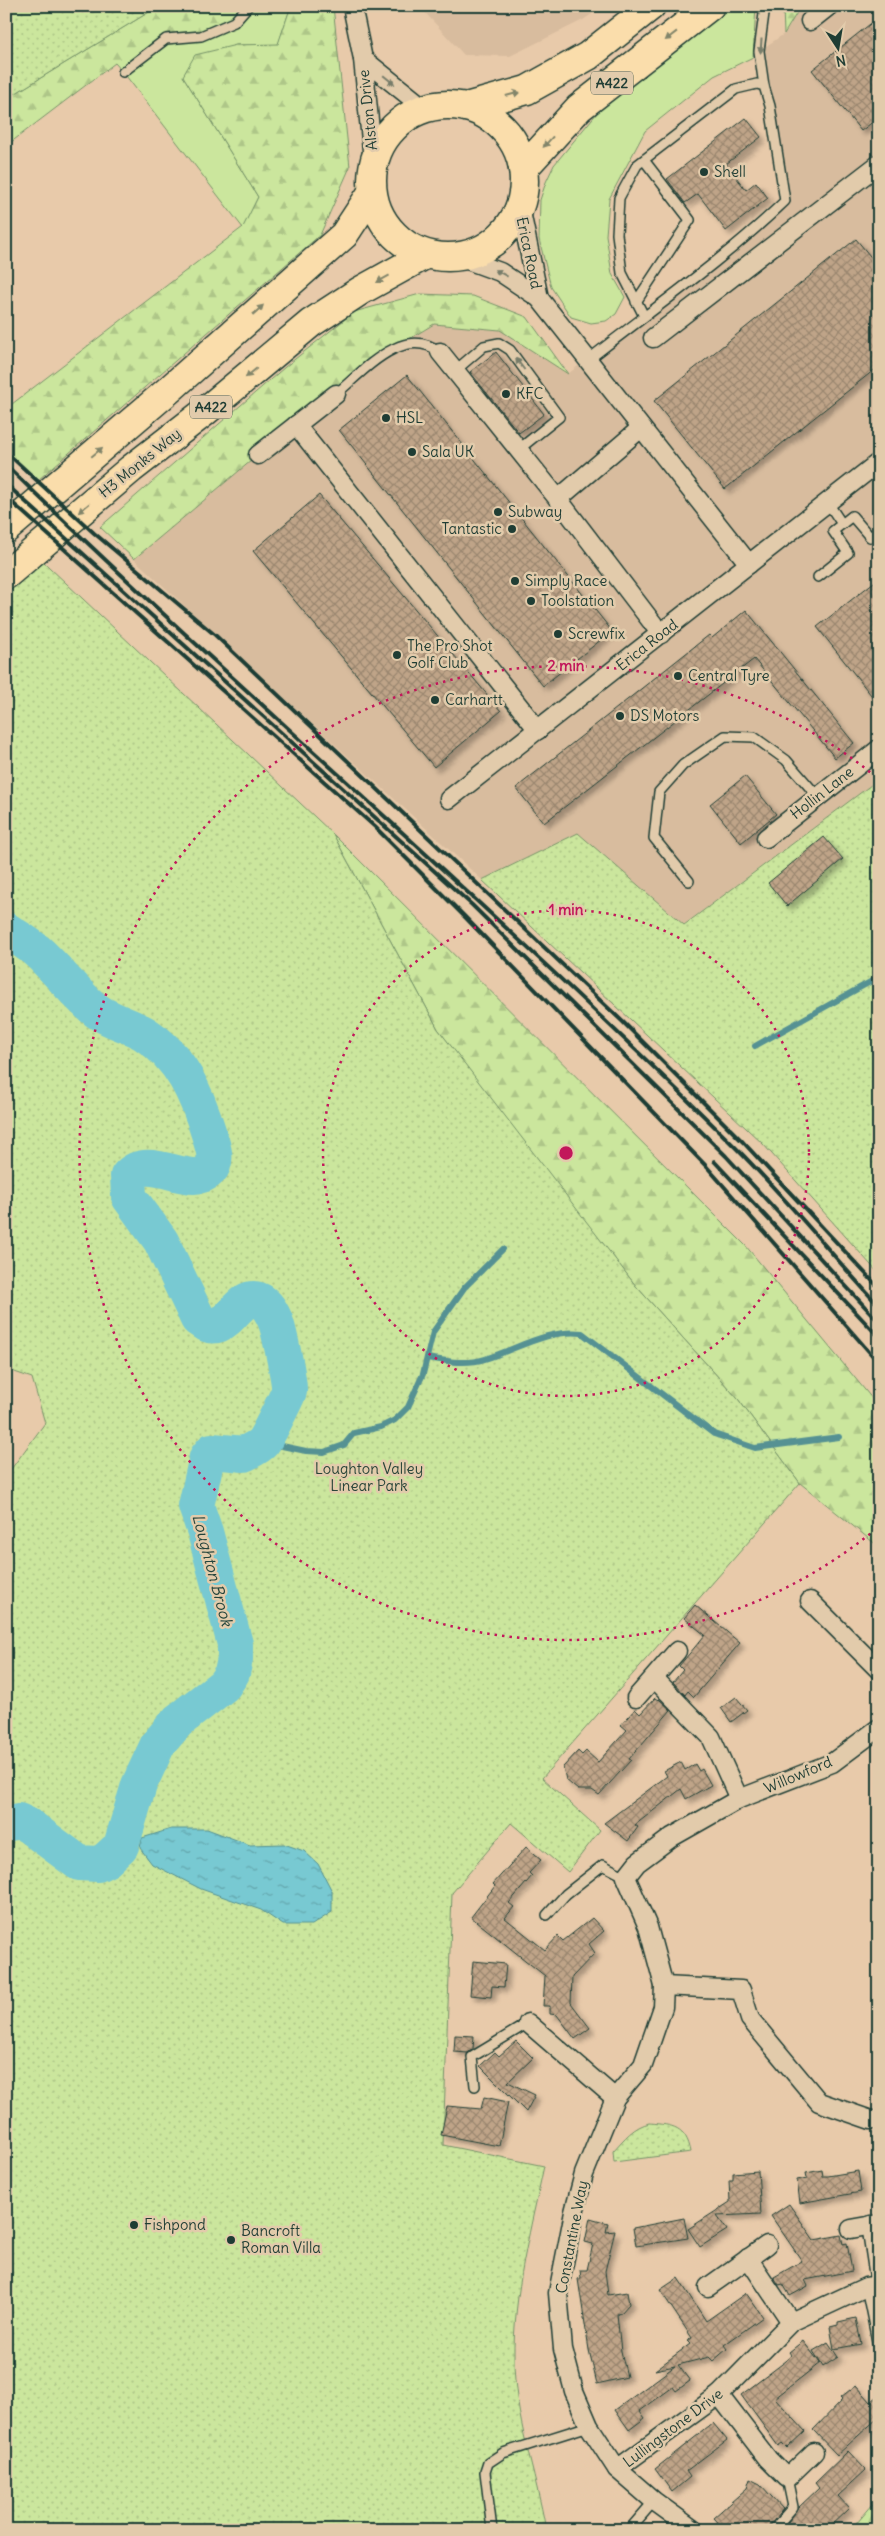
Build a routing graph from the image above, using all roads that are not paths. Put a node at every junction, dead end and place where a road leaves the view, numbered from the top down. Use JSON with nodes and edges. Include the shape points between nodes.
{"nodes":[{"id":1,"x":248,"y":6,"type":"edge"},
{"id":2,"x":352,"y":6,"type":"edge"},
{"id":3,"x":652,"y":6,"type":"edge"},
{"id":4,"x":710,"y":6,"type":"edge"},
{"id":5,"x":765,"y":6,"type":"edge"},
{"id":6,"x":829,"y":6,"type":"edge"},
{"id":7,"x":810,"y":21,"type":"dead end"},
{"id":8,"x":363,"y":59,"type":"junction"},
{"id":9,"x":122,"y":72,"type":"dead end"},
{"id":10,"x":764,"y":86,"type":"junction"},
{"id":11,"x":466,"y":107,"type":"junction"},
{"id":12,"x":424,"y":108,"type":"junction"},
{"id":13,"x":644,"y":160,"type":"junction"},
{"id":14,"x":373,"y":161,"type":"junction"},
{"id":15,"x":879,"y":164,"type":"edge"},
{"id":16,"x":523,"y":169,"type":"junction"},
{"id":17,"x":372,"y":194,"type":"junction"},
{"id":18,"x":520,"y":207,"type":"junction"},
{"id":19,"x":426,"y":255,"type":"junction"},
{"id":20,"x":459,"y":257,"type":"junction"},
{"id":21,"x":539,"y":298,"type":"junction"},
{"id":22,"x":636,"y":302,"type":"junction"},
{"id":23,"x":644,"y":316,"type":"junction"},
{"id":24,"x":653,"y":338,"type":"dead end"},
{"id":25,"x":440,"y":352,"type":"joint"},
{"id":26,"x":588,"y":360,"type":"junction"},
{"id":27,"x":456,"y":370,"type":"junction"},
{"id":28,"x":336,"y":394,"type":"joint"},
{"id":29,"x":296,"y":425,"type":"junction"},
{"id":30,"x":641,"y":428,"type":"junction"},
{"id":31,"x":518,"y":450,"type":"junction"},
{"id":32,"x":258,"y":455,"type":"dead end"},
{"id":33,"x":879,"y":462,"type":"edge"},
{"id":34,"x":558,"y":499,"type":"junction"},
{"id":35,"x":828,"y":502,"type":"junction"},
{"id":36,"x":842,"y":524,"type":"junction"},
{"id":37,"x":6,"y":529,"type":"edge"},
{"id":38,"x":879,"y":531,"type":"edge"},
{"id":39,"x":749,"y":564,"type":"junction"},
{"id":40,"x":6,"y":575,"type":"edge"},
{"id":41,"x":818,"y":577,"type":"dead end"},
{"id":42,"x":661,"y":634,"type":"junction"},
{"id":43,"x":538,"y":730,"type":"junction"},
{"id":44,"x":879,"y":749,"type":"edge"},
{"id":45,"x":818,"y":797,"type":"junction"},
{"id":46,"x":449,"y":799,"type":"dead end"},
{"id":47,"x":766,"y":838,"type":"dead end"},
{"id":48,"x":689,"y":881,"type":"dead end"},
{"id":49,"x":810,"y":1601,"type":"dead end"},
{"id":50,"x":677,"y":1651,"type":"dead end"},
{"id":51,"x":879,"y":1670,"type":"edge"},
{"id":52,"x":655,"y":1679,"type":"junction"},
{"id":53,"x":636,"y":1698,"type":"dead end"},
{"id":54,"x":879,"y":1728,"type":"edge"},
{"id":55,"x":739,"y":1800,"type":"junction"},
{"id":56,"x":626,"y":1877,"type":"junction"},
{"id":57,"x":547,"y":1916,"type":"dead end"},
{"id":58,"x":664,"y":1986,"type":"junction"},
{"id":59,"x":528,"y":2023,"type":"joint"},
{"id":60,"x":475,"y":2086,"type":"dead end"},
{"id":61,"x":615,"y":2098,"type":"junction"},
{"id":62,"x":879,"y":2120,"type":"edge"},
{"id":63,"x":875,"y":2225,"type":"edge"},
{"id":64,"x":851,"y":2229,"type":"dead end"},
{"id":65,"x":768,"y":2246,"type":"dead end"},
{"id":66,"x":748,"y":2258,"type":"junction"},
{"id":67,"x":874,"y":2283,"type":"edge"},
{"id":68,"x":708,"y":2286,"type":"dead end"},
{"id":69,"x":792,"y":2322,"type":"junction"},
{"id":70,"x":879,"y":2351,"type":"edge"},
{"id":71,"x":719,"y":2395,"type":"junction"},
{"id":72,"x":589,"y":2426,"type":"junction"},
{"id":73,"x":814,"y":2452,"type":"dead end"},
{"id":74,"x":617,"y":2469,"type":"junction"},
{"id":75,"x":787,"y":2478,"type":"junction"},
{"id":76,"x":654,"y":2500,"type":"junction"},
{"id":77,"x":492,"y":2530,"type":"edge"},
{"id":78,"x":629,"y":2530,"type":"edge"},
{"id":79,"x":694,"y":2530,"type":"edge"},
{"id":80,"x":773,"y":2530,"type":"edge"}],
"edges":[{"from":1,"to":9,"type":"lane","via":[[234,22],[201,36],[166,39]]},
{"from":2,"to":8,"type":"street","name":"Alston Drive"},
{"from":11,"to":3,"type":"main road","number":"A422","one_way":true,"via":[[527,90],[588,56]]},
{"from":4,"to":16,"type":"main road","number":"A422","one_way":true,"via":[[579,108]]},
{"from":5,"to":10,"type":"lane","one_way":true,"via":[[759,51]]},
{"from":6,"to":7,"type":"street"},
{"from":8,"to":12,"type":"street","name":"Alston Drive","one_way":true},
{"from":8,"to":14,"type":"street","name":"Alston Drive"},
{"from":10,"to":13,"type":"lane","via":[[757,84],[736,89]]},
{"from":10,"to":23,"type":"lane","via":[[785,201],[764,222]]},
{"from":11,"to":12,"type":"main road"},
{"from":11,"to":16,"type":"main road","via":[[489,117],[506,131]]},
{"from":12,"to":14,"type":"main road","via":[[393,128],[382,141]]},
{"from":13,"to":22,"type":"lane","via":[[637,165],[620,198],[617,234],[622,274]]},
{"from":13,"to":22,"type":"lane","via":[[690,220]]},
{"from":14,"to":17,"type":"main road"},
{"from":15,"to":24,"type":"street"},
{"from":16,"to":18,"type":"main road"},
{"from":17,"to":19,"type":"main road","via":[[382,222],[408,247]]},
{"from":37,"to":17,"type":"main road","number":"A422","one_way":true,"via":[[344,235]]},
{"from":18,"to":20,"type":"main road","via":[[507,230],[493,244]]},
{"from":18,"to":21,"type":"street","name":"Erica Road"},
{"from":19,"to":20,"type":"main road"},
{"from":19,"to":40,"type":"main road","name":"H3 Monks Way","number":"A422","one_way":true,"via":[[360,291],[311,323]]},
{"from":21,"to":20,"type":"street","name":"Erica Road","one_way":true,"via":[[500,272]]},
{"from":21,"to":26,"type":"street","name":"Erica Road"},
{"from":22,"to":23,"type":"lane"},
{"from":23,"to":26,"type":"lane"},
{"from":25,"to":27,"type":"street"},
{"from":25,"to":28,"type":"lane","via":[[431,345],[406,343],[391,350]]},
{"from":26,"to":30,"type":"street","name":"Erica Road"},
{"from":27,"to":31,"type":"street"},
{"from":31,"to":27,"type":"lane","one_way":true,"via":[[559,417],[510,350],[499,343],[484,346]]},
{"from":28,"to":29,"type":"street"},
{"from":29,"to":32,"type":"street"},
{"from":29,"to":43,"type":"street"},
{"from":30,"to":34,"type":"street"},
{"from":30,"to":39,"type":"street","name":"Erica Road"},
{"from":31,"to":34,"type":"street"},
{"from":33,"to":35,"type":"street","name":"Erica Road"},
{"from":34,"to":42,"type":"street"},
{"from":35,"to":36,"type":"lane"},
{"from":35,"to":39,"type":"street","name":"Erica Road"},
{"from":36,"to":38,"type":"lane","via":[[852,516],[870,537]]},
{"from":36,"to":41,"type":"lane","via":[[833,532],[848,552]]},
{"from":39,"to":42,"type":"street","name":"Erica Road"},
{"from":42,"to":43,"type":"street","name":"Erica Road"},
{"from":43,"to":46,"type":"street","name":"Erica Road"},
{"from":44,"to":45,"type":"street","name":"Hollin Lane"},
{"from":45,"to":47,"type":"street","name":"Hollin Lane"},
{"from":45,"to":48,"type":"lane","via":[[786,760],[754,737],[725,736],[683,765],[659,792],[654,838]]},
{"from":49,"to":51,"type":"street"},
{"from":50,"to":52,"type":"street"},
{"from":52,"to":53,"type":"street"},
{"from":52,"to":55,"type":"street","via":[[711,1737]]},
{"from":54,"to":55,"type":"street","name":"Willowford","via":[[832,1763]]},
{"from":55,"to":56,"type":"street","name":"Willowford","via":[[672,1837],[637,1863]]},
{"from":56,"to":57,"type":"lane","via":[[603,1865],[566,1894]]},
{"from":56,"to":58,"type":"street","name":"Constantine Way","via":[[648,1927]]},
{"from":58,"to":61,"type":"street","name":"Constantine Way","via":[[663,2007],[643,2065]]},
{"from":58,"to":62,"type":"street","via":[[741,1990],[750,2019],[819,2102]]},
{"from":59,"to":60,"type":"lane","via":[[472,2057]]},
{"from":59,"to":61,"type":"street"},
{"from":61,"to":72,"type":"street","name":"Constantine Way","via":[[584,2174],[558,2293],[563,2349],[574,2391]]},
{"from":63,"to":64,"type":"street"},
{"from":63,"to":67,"type":"street"},
{"from":65,"to":66,"type":"street"},
{"from":66,"to":68,"type":"street"},
{"from":66,"to":69,"type":"street"},
{"from":67,"to":69,"type":"street","name":"Lullingstone Drive"},
{"from":67,"to":70,"type":"lane"},
{"from":69,"to":71,"type":"street","name":"Lullingstone Drive"},
{"from":71,"to":74,"type":"street","name":"Lullingstone Drive"},
{"from":71,"to":75,"type":"street","via":[[768,2459]]},
{"from":72,"to":74,"type":"street","name":"Constantine Way"},
{"from":72,"to":77,"type":"lane","via":[[503,2452],[488,2463],[485,2472]]},
{"from":73,"to":75,"type":"street"},
{"from":74,"to":76,"type":"street","name":"Constantine Way"},
{"from":75,"to":80,"type":"lane","via":[[793,2507]]},
{"from":76,"to":78,"type":"lane"},
{"from":76,"to":79,"type":"street","name":"Constantine Way"}]}
